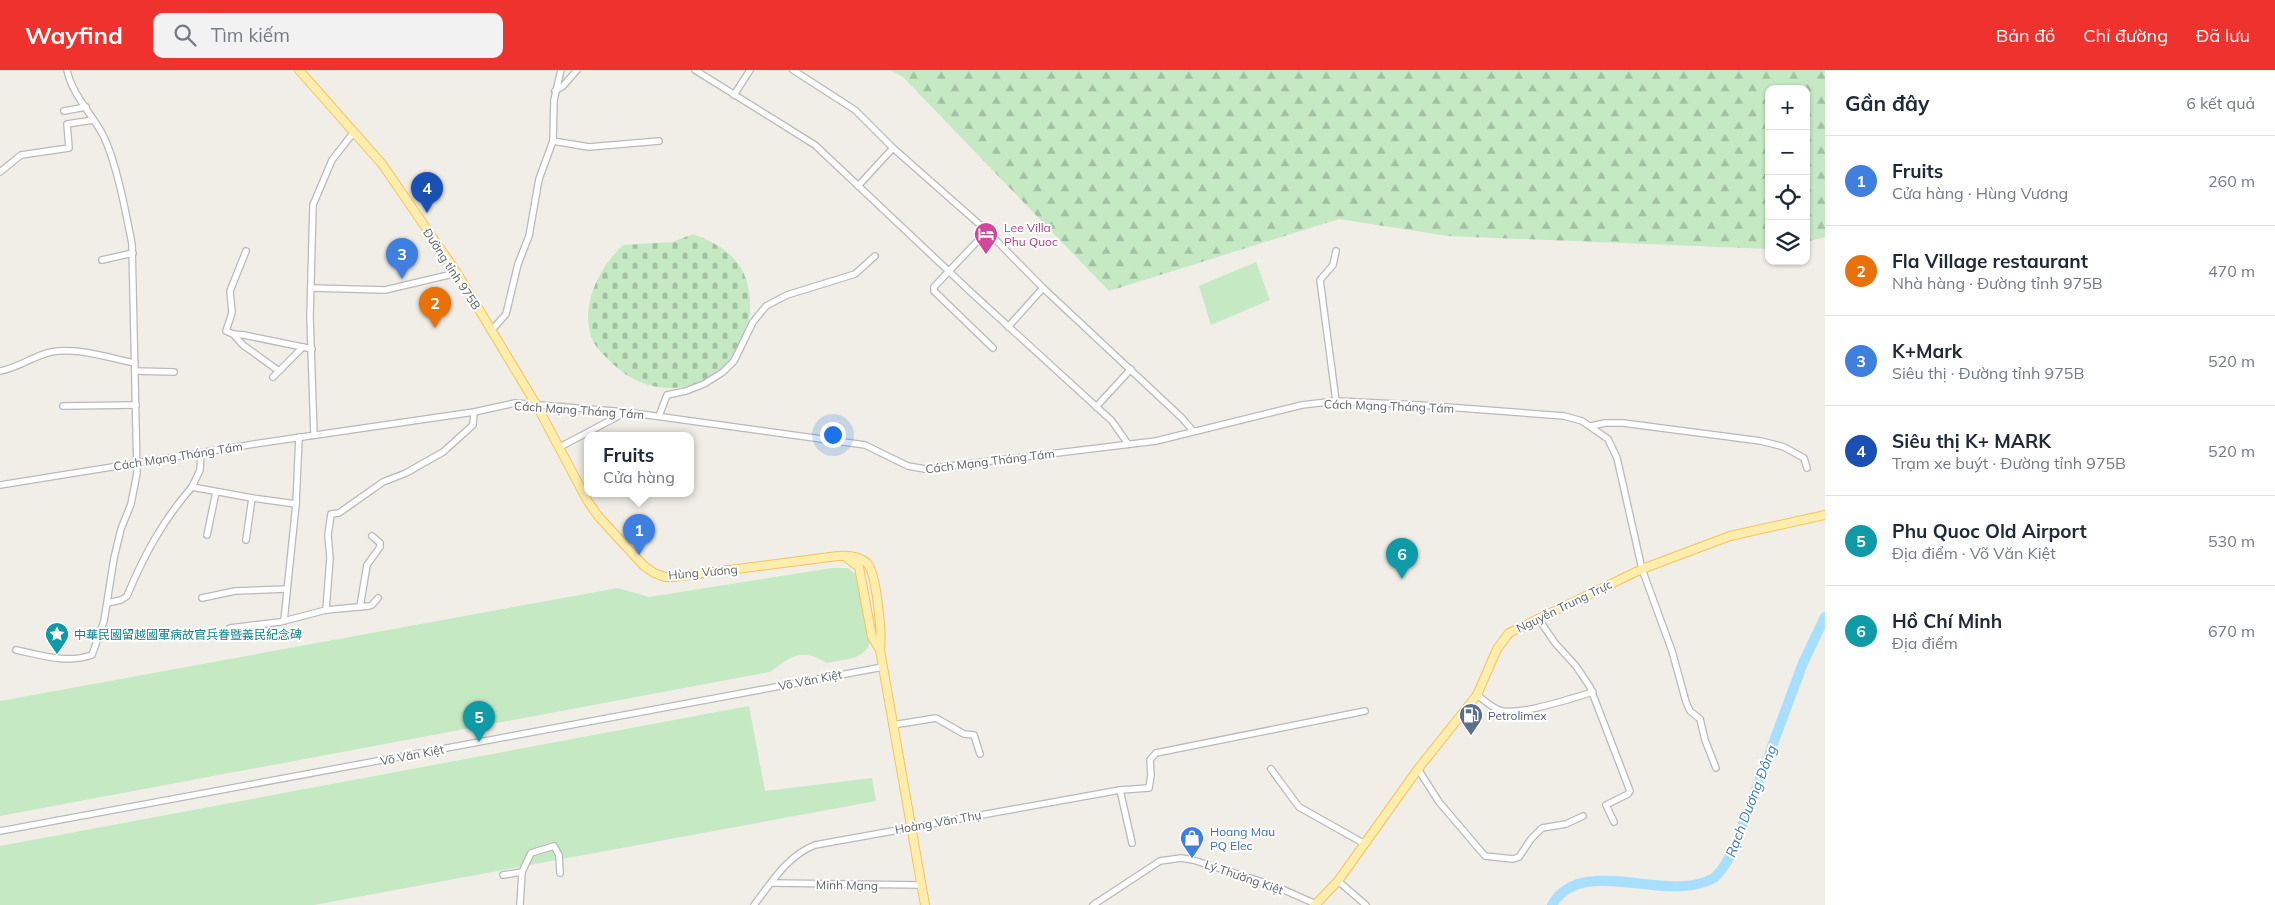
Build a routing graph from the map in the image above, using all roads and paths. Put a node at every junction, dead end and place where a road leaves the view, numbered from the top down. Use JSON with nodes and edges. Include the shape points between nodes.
{"nodes":[{"id":1,"x":67,"y":70,"type":"edge"},
{"id":2,"x":299,"y":70,"type":"edge"},
{"id":3,"x":561,"y":70,"type":"edge"},
{"id":4,"x":577,"y":70,"type":"edge"},
{"id":5,"x":695,"y":70,"type":"edge"},
{"id":6,"x":750,"y":70,"type":"edge"},
{"id":7,"x":792,"y":70,"type":"edge"},
{"id":8,"x":555,"y":91,"type":"junction"},
{"id":9,"x":734,"y":94,"type":"junction"},
{"id":10,"x":86,"y":108,"type":"junction"},
{"id":11,"x":64,"y":111,"type":"dead end"},
{"id":12,"x":93,"y":120,"type":"junction"},
{"id":13,"x":354,"y":132,"type":"junction"},
{"id":14,"x":553,"y":141,"type":"junction"},
{"id":15,"x":659,"y":141,"type":"dead end"},
{"id":16,"x":893,"y":148,"type":"junction"},
{"id":17,"x":0,"y":172,"type":"edge"},
{"id":18,"x":858,"y":186,"type":"junction"},
{"id":19,"x":987,"y":231,"type":"junction"},
{"id":20,"x":246,"y":251,"type":"dead end"},
{"id":21,"x":1336,"y":251,"type":"dead end"},
{"id":22,"x":132,"y":252,"type":"junction"},
{"id":23,"x":876,"y":256,"type":"dead end"},
{"id":24,"x":102,"y":260,"type":"dead end"},
{"id":25,"x":949,"y":271,"type":"junction"},
{"id":26,"x":457,"y":273,"type":"junction"},
{"id":27,"x":312,"y":288,"type":"junction"},
{"id":28,"x":1043,"y":288,"type":"junction"},
{"id":29,"x":1008,"y":326,"type":"junction"},
{"id":30,"x":491,"y":331,"type":"junction"},
{"id":31,"x":233,"y":334,"type":"junction"},
{"id":32,"x":303,"y":348,"type":"junction"},
{"id":33,"x":993,"y":348,"type":"dead end"},
{"id":34,"x":312,"y":349,"type":"junction"},
{"id":35,"x":135,"y":363,"type":"junction"},
{"id":36,"x":1131,"y":369,"type":"junction"},
{"id":37,"x":0,"y":371,"type":"edge"},
{"id":38,"x":135,"y":371,"type":"junction"},
{"id":39,"x":279,"y":371,"type":"junction"},
{"id":40,"x":174,"y":372,"type":"dead end"},
{"id":41,"x":273,"y":377,"type":"dead end"},
{"id":42,"x":1336,"y":402,"type":"junction"},
{"id":43,"x":136,"y":405,"type":"junction"},
{"id":44,"x":63,"y":406,"type":"dead end"},
{"id":45,"x":537,"y":406,"type":"junction"},
{"id":46,"x":1096,"y":407,"type":"junction"},
{"id":47,"x":474,"y":412,"type":"junction"},
{"id":48,"x":626,"y":412,"type":"junction"},
{"id":49,"x":659,"y":416,"type":"junction"},
{"id":50,"x":1591,"y":426,"type":"junction"},
{"id":51,"x":1193,"y":431,"type":"junction"},
{"id":52,"x":588,"y":432,"type":"edge"},
{"id":53,"x":584,"y":434,"type":"edge"},
{"id":54,"x":314,"y":435,"type":"junction"},
{"id":55,"x":300,"y":437,"type":"junction"},
{"id":56,"x":1128,"y":444,"type":"junction"},
{"id":57,"x":560,"y":447,"type":"junction"},
{"id":58,"x":201,"y":453,"type":"junction"},
{"id":59,"x":137,"y":464,"type":"junction"},
{"id":60,"x":1807,"y":468,"type":"dead end"},
{"id":61,"x":0,"y":485,"type":"edge"},
{"id":62,"x":192,"y":487,"type":"junction"},
{"id":63,"x":216,"y":492,"type":"junction"},
{"id":64,"x":584,"y":496,"type":"edge"},
{"id":65,"x":585,"y":497,"type":"edge"},
{"id":66,"x":252,"y":498,"type":"junction"},
{"id":67,"x":296,"y":504,"type":"junction"},
{"id":68,"x":1825,"y":515,"type":"edge"},
{"id":69,"x":207,"y":535,"type":"dead end"},
{"id":70,"x":372,"y":536,"type":"dead end"},
{"id":71,"x":246,"y":540,"type":"dead end"},
{"id":72,"x":1642,"y":569,"type":"junction"},
{"id":73,"x":287,"y":589,"type":"junction"},
{"id":74,"x":202,"y":598,"type":"dead end"},
{"id":75,"x":378,"y":598,"type":"dead end"},
{"id":76,"x":108,"y":603,"type":"junction"},
{"id":77,"x":360,"y":607,"type":"junction"},
{"id":78,"x":326,"y":610,"type":"junction"},
{"id":79,"x":1538,"y":618,"type":"junction"},
{"id":80,"x":284,"y":621,"type":"junction"},
{"id":81,"x":230,"y":628,"type":"dead end"},
{"id":82,"x":16,"y":650,"type":"dead end"},
{"id":83,"x":883,"y":666,"type":"junction"},
{"id":84,"x":1593,"y":692,"type":"junction"},
{"id":85,"x":1477,"y":695,"type":"junction"},
{"id":86,"x":1365,"y":711,"type":"dead end"},
{"id":87,"x":893,"y":725,"type":"junction"},
{"id":88,"x":980,"y":754,"type":"dead end"},
{"id":89,"x":1716,"y":768,"type":"dead end"},
{"id":90,"x":1418,"y":769,"type":"junction"},
{"id":91,"x":1270,"y":770,"type":"dead end"},
{"id":92,"x":1120,"y":790,"type":"junction"},
{"id":93,"x":1583,"y":816,"type":"dead end"},
{"id":94,"x":1614,"y":822,"type":"dead end"},
{"id":95,"x":912,"y":826,"type":"junction"},
{"id":96,"x":0,"y":832,"type":"edge"},
{"id":97,"x":1132,"y":843,"type":"dead end"},
{"id":98,"x":1364,"y":844,"type":"junction"},
{"id":99,"x":522,"y":872,"type":"junction"},
{"id":100,"x":560,"y":873,"type":"dead end"},
{"id":101,"x":503,"y":875,"type":"dead end"},
{"id":102,"x":1338,"y":881,"type":"junction"},
{"id":103,"x":772,"y":883,"type":"junction"},
{"id":104,"x":921,"y":885,"type":"junction"},
{"id":105,"x":520,"y":905,"type":"edge"},
{"id":106,"x":754,"y":905,"type":"edge"},
{"id":107,"x":925,"y":905,"type":"edge"},
{"id":108,"x":1094,"y":905,"type":"edge"},
{"id":109,"x":1317,"y":905,"type":"edge"},
{"id":110,"x":1366,"y":905,"type":"edge"}],
"edges":[{"from":1,"to":10,"type":"street"},
{"from":2,"to":13,"type":"main road","name":"Đường tỉnh 975B"},
{"from":3,"to":8,"type":"street"},
{"from":4,"to":8,"type":"street"},
{"from":5,"to":9,"type":"street"},
{"from":6,"to":9,"type":"street"},
{"from":7,"to":16,"type":"street","via":[[855,110]]},
{"from":8,"to":14,"type":"street"},
{"from":9,"to":18,"type":"street","via":[[815,144]]},
{"from":10,"to":11,"type":"street"},
{"from":10,"to":12,"type":"street"},
{"from":12,"to":17,"type":"street","via":[[67,124],[69,148],[21,155]]},
{"from":12,"to":22,"type":"street","via":[[107,145],[126,215]]},
{"from":13,"to":26,"type":"main road","name":"Đường tỉnh 975B","via":[[382,164]]},
{"from":13,"to":27,"type":"street","via":[[332,160],[313,205]]},
{"from":14,"to":15,"type":"street","via":[[589,147]]},
{"from":14,"to":30,"type":"street","via":[[538,179],[529,236],[518,264],[506,314]]},
{"from":16,"to":18,"type":"street"},
{"from":16,"to":19,"type":"street"},
{"from":18,"to":25,"type":"street"},
{"from":19,"to":25,"type":"street"},
{"from":19,"to":28,"type":"street"},
{"from":20,"to":31,"type":"street","via":[[230,291],[232,312],[226,331]]},
{"from":21,"to":42,"type":"street","via":[[1334,265],[1320,280]]},
{"from":22,"to":24,"type":"street"},
{"from":22,"to":35,"type":"street"},
{"from":23,"to":49,"type":"street","via":[[855,274],[787,295],[766,306],[753,322],[734,361],[704,384],[667,395]]},
{"from":25,"to":29,"type":"street"},
{"from":25,"to":33,"type":"street","via":[[934,291]]},
{"from":26,"to":27,"type":"street","via":[[385,290]]},
{"from":26,"to":30,"type":"main road","name":"Đường tỉnh 975B"},
{"from":27,"to":34,"type":"street"},
{"from":28,"to":29,"type":"street"},
{"from":28,"to":36,"type":"street"},
{"from":29,"to":46,"type":"street"},
{"from":30,"to":45,"type":"main road","name":"Đường tỉnh 975B"},
{"from":31,"to":32,"type":"street"},
{"from":31,"to":39,"type":"street"},
{"from":32,"to":34,"type":"street"},
{"from":32,"to":39,"type":"street"},
{"from":34,"to":54,"type":"street"},
{"from":35,"to":37,"type":"street","via":[[87,353],[52,352]]},
{"from":35,"to":38,"type":"street"},
{"from":36,"to":46,"type":"street"},
{"from":36,"to":51,"type":"street"},
{"from":38,"to":40,"type":"street"},
{"from":38,"to":43,"type":"street"},
{"from":39,"to":41,"type":"street"},
{"from":42,"to":50,"type":"street","name":"Cách Mạng Tháng Tám","via":[[1564,416]]},
{"from":42,"to":51,"type":"street","name":"Cách Mạng Tháng Tám","via":[[1302,405]]},
{"from":43,"to":44,"type":"street"},
{"from":43,"to":59,"type":"street"},
{"from":45,"to":47,"type":"street","name":"Cách Mạng Tháng Tám","via":[[515,403]]},
{"from":45,"to":48,"type":"street","name":"Cách Mạng Tháng Tám"},
{"from":45,"to":57,"type":"main road","name":"Hùng Vương"},
{"from":46,"to":56,"type":"street","via":[[1112,421]]},
{"from":47,"to":54,"type":"street","name":"Cách Mạng Tháng Tám"},
{"from":47,"to":78,"type":"street","via":[[473,425],[443,452],[383,482],[339,513],[330,514]]},
{"from":48,"to":49,"type":"street","name":"Cách Mạng Tháng Tám"},
{"from":48,"to":52,"type":"street"},
{"from":49,"to":56,"type":"street","name":"Cách Mạng Tháng Tám","via":[[865,445],[908,466],[925,469]]},
{"from":50,"to":60,"type":"street","via":[[1623,423],[1761,441],[1796,453],[1804,458]]},
{"from":50,"to":72,"type":"street","name":"Cách Mạng Tháng Tám","via":[[1608,439],[1617,458]]},
{"from":51,"to":56,"type":"street","name":"Cách Mạng Tháng Tám","via":[[1156,441]]},
{"from":53,"to":57,"type":"street"},
{"from":54,"to":55,"type":"street","name":"Cách Mạng Tháng Tám"},
{"from":55,"to":58,"type":"street","name":"Cách Mạng Tháng Tám"},
{"from":55,"to":67,"type":"street"},
{"from":57,"to":64,"type":"main road","name":"Hùng Vương"},
{"from":58,"to":59,"type":"street","name":"Cách Mạng Tháng Tám"},
{"from":58,"to":62,"type":"street","via":[[200,470]]},
{"from":59,"to":61,"type":"street","name":"Cách Mạng Tháng Tám"},
{"from":59,"to":76,"type":"street","via":[[131,504],[114,558]]},
{"from":62,"to":63,"type":"street"},
{"from":62,"to":76,"type":"street","via":[[150,545],[127,596]]},
{"from":63,"to":66,"type":"street"},
{"from":63,"to":69,"type":"street"},
{"from":65,"to":83,"type":"main road","name":"Hùng Vương","via":[[635,558],[654,573],[665,577],[838,556],[850,559],[859,566],[872,637],[880,650]]},
{"from":66,"to":67,"type":"street"},
{"from":66,"to":71,"type":"street"},
{"from":67,"to":73,"type":"street"},
{"from":68,"to":72,"type":"main road","name":"Nguyễn Trung Trực","via":[[1730,536]]},
{"from":70,"to":77,"type":"street","via":[[380,547],[367,565]]},
{"from":72,"to":79,"type":"main road","name":"Nguyễn Trung Trực"},
{"from":72,"to":89,"type":"street","name":"Cách Mạng Tháng Tám","via":[[1672,651],[1686,702],[1690,711],[1700,718]]},
{"from":73,"to":74,"type":"street","via":[[235,591]]},
{"from":73,"to":80,"type":"street"},
{"from":75,"to":77,"type":"street","via":[[372,605]]},
{"from":76,"to":82,"type":"street","via":[[92,655],[59,659]]},
{"from":77,"to":78,"type":"street"},
{"from":78,"to":80,"type":"street"},
{"from":79,"to":84,"type":"street"},
{"from":79,"to":85,"type":"main road","name":"Nguyễn Trung Trực","via":[[1503,639]]},
{"from":80,"to":81,"type":"street"},
{"from":83,"to":87,"type":"main road","name":"Hùng Vương"},
{"from":83,"to":96,"type":"street","name":"Võ Văn Kiệt"},
{"from":84,"to":85,"type":"street","via":[[1522,711],[1506,712]]},
{"from":84,"to":94,"type":"street","via":[[1630,790],[1606,805]]},
{"from":85,"to":90,"type":"main road","name":"Nguyễn Trung Trực"},
{"from":86,"to":92,"type":"street","name":"Hoàng Văn Thụ","via":[[1156,753],[1150,760],[1149,788]]},
{"from":87,"to":88,"type":"street","via":[[928,718],[941,719],[964,734],[974,735]]},
{"from":87,"to":95,"type":"main road","name":"Hùng Vương"},
{"from":90,"to":93,"type":"street","via":[[1439,802],[1485,856],[1519,857],[1542,828],[1566,824]]},
{"from":90,"to":98,"type":"main road","name":"Nguyễn Trung Trực"},
{"from":91,"to":98,"type":"street","via":[[1299,807]]},
{"from":92,"to":95,"type":"street","name":"Hoàng Văn Thụ"},
{"from":92,"to":97,"type":"street"},
{"from":95,"to":103,"type":"street","name":"Hoàng Văn Thụ","via":[[815,845],[792,858]]},
{"from":95,"to":104,"type":"main road","name":"Hùng Vương"},
{"from":98,"to":102,"type":"main road","name":"Nguyễn Trung Trực"},
{"from":99,"to":100,"type":"street","via":[[531,853],[554,846],[559,855]]},
{"from":99,"to":101,"type":"street"},
{"from":99,"to":105,"type":"street"},
{"from":102,"to":109,"type":"main road","name":"Nguyễn Trung Trực"},
{"from":102,"to":110,"type":"street"},
{"from":103,"to":104,"type":"street","name":"Minh Mạng"},
{"from":103,"to":106,"type":"street","name":"Hoàng Văn Thụ"},
{"from":104,"to":107,"type":"main road","name":"Hùng Vương"},
{"from":108,"to":109,"type":"street","name":"Lý Thường Kiệt","via":[[1160,861],[1181,858],[1275,886]]}]}
